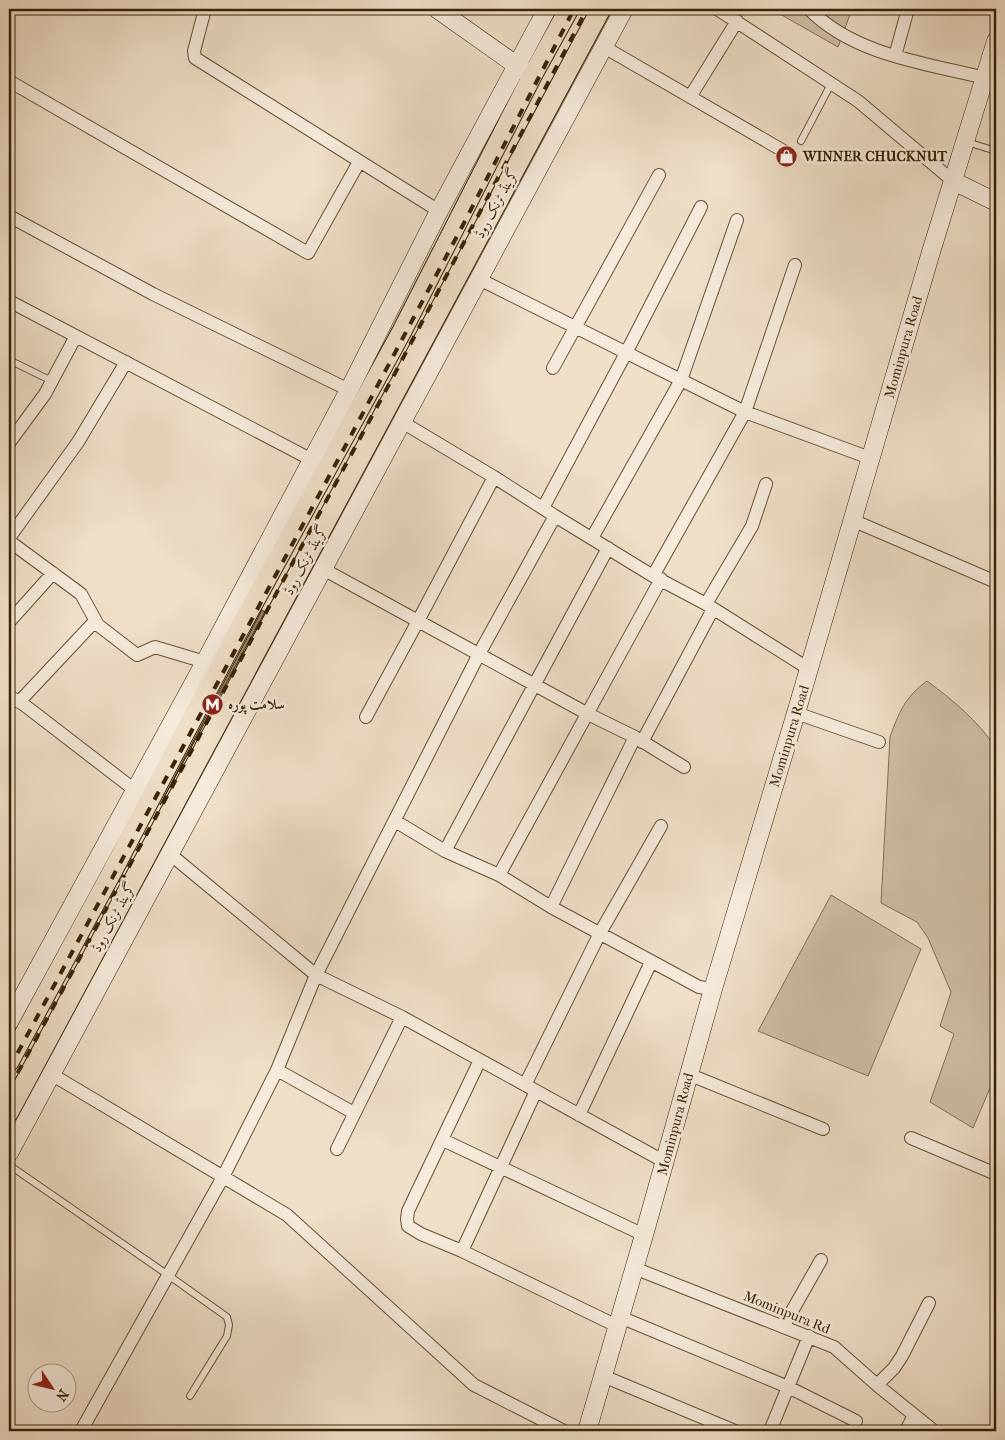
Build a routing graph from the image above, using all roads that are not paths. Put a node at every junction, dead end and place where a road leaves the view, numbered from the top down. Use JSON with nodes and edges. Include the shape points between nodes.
{"nodes":[{"id":1,"x":205,"y":9,"type":"edge"},
{"id":2,"x":436,"y":9,"type":"edge"},
{"id":3,"x":547,"y":9,"type":"edge"},
{"id":4,"x":569,"y":9,"type":"edge"},
{"id":5,"x":601,"y":9,"type":"edge"},
{"id":6,"x":624,"y":9,"type":"edge"},
{"id":7,"x":716,"y":9,"type":"edge"},
{"id":8,"x":809,"y":9,"type":"edge"},
{"id":9,"x":908,"y":9,"type":"edge"},
{"id":10,"x":737,"y":22,"type":"junction"},
{"id":11,"x":996,"y":41,"type":"edge"},
{"id":12,"x":604,"y":47,"type":"junction"},
{"id":13,"x":894,"y":56,"type":"junction"},
{"id":14,"x":525,"y":71,"type":"junction"},
{"id":15,"x":985,"y":78,"type":"junction"},
{"id":16,"x":9,"y":81,"type":"edge"},
{"id":17,"x":831,"y":84,"type":"junction"},
{"id":18,"x":690,"y":96,"type":"junction"},
{"id":19,"x":800,"y":141,"type":"dead end"},
{"id":20,"x":966,"y":142,"type":"junction"},
{"id":21,"x":996,"y":151,"type":"edge"},
{"id":22,"x":787,"y":152,"type":"dead end"},
{"id":23,"x":359,"y":162,"type":"junction"},
{"id":24,"x":659,"y":175,"type":"dead end"},
{"id":25,"x":953,"y":181,"type":"junction"},
{"id":26,"x":996,"y":202,"type":"edge"},
{"id":27,"x":701,"y":207,"type":"dead end"},
{"id":28,"x":439,"y":211,"type":"junction"},
{"id":29,"x":9,"y":216,"type":"edge"},
{"id":30,"x":737,"y":220,"type":"dead end"},
{"id":31,"x":795,"y":265,"type":"dead end"},
{"id":32,"x":478,"y":280,"type":"junction"},
{"id":33,"x":9,"y":301,"type":"edge"},
{"id":34,"x":574,"y":327,"type":"junction"},
{"id":35,"x":402,"y":331,"type":"junction"},
{"id":36,"x":76,"y":336,"type":"junction"},
{"id":37,"x":422,"y":342,"type":"junction"},
{"id":38,"x":626,"y":353,"type":"junction"},
{"id":39,"x":9,"y":360,"type":"edge"},
{"id":40,"x":126,"y":362,"type":"junction"},
{"id":41,"x":553,"y":368,"type":"dead end"},
{"id":42,"x":681,"y":380,"type":"junction"},
{"id":43,"x":52,"y":381,"type":"junction"},
{"id":44,"x":349,"y":390,"type":"junction"},
{"id":45,"x":745,"y":412,"type":"junction"},
{"id":46,"x":402,"y":422,"type":"junction"},
{"id":47,"x":9,"y":443,"type":"edge"},
{"id":48,"x":870,"y":458,"type":"junction"},
{"id":49,"x":312,"y":460,"type":"junction"},
{"id":50,"x":494,"y":477,"type":"junction"},
{"id":51,"x":766,"y":484,"type":"dead end"},
{"id":52,"x":543,"y":508,"type":"junction"},
{"id":53,"x":555,"y":516,"type":"junction"},
{"id":54,"x":852,"y":520,"type":"junction"},
{"id":55,"x":592,"y":538,"type":"junction"},
{"id":56,"x":9,"y":539,"type":"edge"},
{"id":57,"x":608,"y":548,"type":"junction"},
{"id":58,"x":323,"y":569,"type":"junction"},
{"id":59,"x":53,"y":573,"type":"junction"},
{"id":60,"x":657,"y":577,"type":"junction"},
{"id":61,"x":996,"y":582,"type":"edge"},
{"id":62,"x":709,"y":606,"type":"junction"},
{"id":63,"x":95,"y":621,"type":"junction"},
{"id":64,"x":418,"y":621,"type":"junction"},
{"id":65,"x":9,"y":622,"type":"edge"},
{"id":66,"x":479,"y":654,"type":"junction"},
{"id":67,"x":205,"y":662,"type":"junction"},
{"id":68,"x":809,"y":670,"type":"junction"},
{"id":69,"x":535,"y":685,"type":"junction"},
{"id":70,"x":14,"y":699,"type":"edge"},
{"id":71,"x":796,"y":713,"type":"junction"},
{"id":72,"x":588,"y":714,"type":"junction"},
{"id":73,"x":366,"y":717,"type":"dead end"},
{"id":74,"x":639,"y":740,"type":"junction"},
{"id":75,"x":879,"y":742,"type":"dead end"},
{"id":76,"x":684,"y":767,"type":"dead end"},
{"id":77,"x":136,"y":791,"type":"junction"},
{"id":78,"x":395,"y":821,"type":"junction"},
{"id":79,"x":661,"y":826,"type":"dead end"},
{"id":80,"x":445,"y":851,"type":"junction"},
{"id":81,"x":170,"y":854,"type":"junction"},
{"id":82,"x":499,"y":875,"type":"junction"},
{"id":83,"x":86,"y":900,"type":"junction"},
{"id":84,"x":551,"y":907,"type":"junction"},
{"id":85,"x":600,"y":933,"type":"junction"},
{"id":86,"x":652,"y":962,"type":"junction"},
{"id":87,"x":316,"y":975,"type":"junction"},
{"id":88,"x":713,"y":989,"type":"junction"},
{"id":89,"x":402,"y":1017,"type":"junction"},
{"id":90,"x":9,"y":1022,"type":"edge"},
{"id":91,"x":480,"y":1060,"type":"junction"},
{"id":92,"x":9,"y":1062,"type":"edge"},
{"id":93,"x":277,"y":1070,"type":"junction"},
{"id":94,"x":51,"y":1074,"type":"junction"},
{"id":95,"x":688,"y":1074,"type":"junction"},
{"id":96,"x":531,"y":1088,"type":"junction"},
{"id":97,"x":9,"y":1112,"type":"edge"},
{"id":98,"x":354,"y":1113,"type":"junction"},
{"id":99,"x":579,"y":1114,"type":"junction"},
{"id":100,"x":823,"y":1129,"type":"dead end"},
{"id":101,"x":911,"y":1138,"type":"dead end"},
{"id":102,"x":443,"y":1140,"type":"junction"},
{"id":103,"x":337,"y":1149,"type":"dead end"},
{"id":104,"x":9,"y":1153,"type":"edge"},
{"id":105,"x":665,"y":1162,"type":"junction"},
{"id":106,"x":9,"y":1165,"type":"edge"},
{"id":107,"x":501,"y":1167,"type":"junction"},
{"id":108,"x":996,"y":1174,"type":"edge"},
{"id":109,"x":223,"y":1177,"type":"junction"},
{"id":110,"x":644,"y":1235,"type":"junction"},
{"id":111,"x":462,"y":1251,"type":"junction"},
{"id":112,"x":821,"y":1260,"type":"dead end"},
{"id":113,"x":634,"y":1268,"type":"junction"},
{"id":114,"x":168,"y":1275,"type":"junction"},
{"id":115,"x":929,"y":1303,"type":"dead end"},
{"id":116,"x":619,"y":1321,"type":"junction"},
{"id":117,"x":783,"y":1327,"type":"junction"},
{"id":118,"x":809,"y":1336,"type":"junction"},
{"id":119,"x":603,"y":1376,"type":"junction"},
{"id":120,"x":877,"y":1385,"type":"junction"},
{"id":121,"x":788,"y":1387,"type":"junction"},
{"id":122,"x":190,"y":1396,"type":"dead end"},
{"id":123,"x":914,"y":1415,"type":"junction"},
{"id":124,"x":856,"y":1421,"type":"dead end"},
{"id":125,"x":591,"y":1430,"type":"edge"},
{"id":126,"x":80,"y":1431,"type":"edge"},
{"id":127,"x":564,"y":1431,"type":"edge"},
{"id":128,"x":735,"y":1431,"type":"edge"},
{"id":129,"x":770,"y":1431,"type":"edge"},
{"id":130,"x":906,"y":1431,"type":"edge"},
{"id":131,"x":934,"y":1431,"type":"edge"}],
"edges":[{"from":1,"to":23,"type":"street","via":[[195,58]]},
{"from":2,"to":14,"type":"street"},
{"from":3,"to":14,"type":"street"},
{"from":4,"to":14,"type":"main road","name":"گرینڈ ٹرنک روڈ"},
{"from":5,"to":37,"type":"main road","name":"گرینڈ ٹرنک روڈ"},
{"from":6,"to":12,"type":"street"},
{"from":7,"to":10,"type":"street"},
{"from":8,"to":13,"type":"street","via":[[841,34]]},
{"from":9,"to":13,"type":"street"},
{"from":10,"to":17,"type":"street"},
{"from":10,"to":18,"type":"street"},
{"from":11,"to":15,"type":"street","name":"Mominpura Road"},
{"from":12,"to":18,"type":"street"},
{"from":12,"to":32,"type":"street"},
{"from":13,"to":15,"type":"street"},
{"from":14,"to":28,"type":"street"},
{"from":14,"to":35,"type":"main road","name":"گرینڈ ٹرنک روڈ"},
{"from":15,"to":20,"type":"street","name":"Mominpura Road"},
{"from":16,"to":23,"type":"street","via":[[308,253]]},
{"from":17,"to":19,"type":"lane"},
{"from":17,"to":25,"type":"street","via":[[858,101]]},
{"from":18,"to":22,"type":"street"},
{"from":20,"to":21,"type":"lane"},
{"from":20,"to":25,"type":"street","name":"Mominpura Road"},
{"from":23,"to":28,"type":"street"},
{"from":24,"to":34,"type":"street"},
{"from":25,"to":26,"type":"street"},
{"from":25,"to":48,"type":"street","name":"Mominpura Road"},
{"from":27,"to":38,"type":"street"},
{"from":28,"to":44,"type":"street"},
{"from":29,"to":44,"type":"street","via":[[153,294]]},
{"from":30,"to":42,"type":"street"},
{"from":31,"to":45,"type":"street"},
{"from":32,"to":34,"type":"street"},
{"from":32,"to":46,"type":"street"},
{"from":33,"to":36,"type":"street"},
{"from":34,"to":38,"type":"street"},
{"from":34,"to":41,"type":"street"},
{"from":35,"to":37,"type":"main road"},
{"from":35,"to":83,"type":"main road","name":"گرینڈ ٹرنک روڈ"},
{"from":36,"to":40,"type":"street"},
{"from":36,"to":43,"type":"street"},
{"from":37,"to":97,"type":"main road","name":"گرینڈ ٹرنک روڈ"},
{"from":38,"to":42,"type":"street"},
{"from":38,"to":52,"type":"street"},
{"from":39,"to":43,"type":"lane"},
{"from":40,"to":49,"type":"street"},
{"from":40,"to":56,"type":"street","via":[[78,442]]},
{"from":42,"to":45,"type":"street"},
{"from":42,"to":55,"type":"street"},
{"from":43,"to":47,"type":"street"},
{"from":44,"to":49,"type":"street"},
{"from":45,"to":48,"type":"street"},
{"from":45,"to":60,"type":"street"},
{"from":46,"to":50,"type":"street"},
{"from":46,"to":58,"type":"street"},
{"from":48,"to":54,"type":"street","name":"Mominpura Road"},
{"from":49,"to":67,"type":"street"},
{"from":50,"to":52,"type":"street"},
{"from":50,"to":64,"type":"street"},
{"from":51,"to":62,"type":"street","via":[[752,526]]},
{"from":52,"to":53,"type":"street"},
{"from":53,"to":55,"type":"street"},
{"from":53,"to":66,"type":"street"},
{"from":54,"to":61,"type":"street"},
{"from":54,"to":68,"type":"street","name":"Mominpura Road"},
{"from":55,"to":57,"type":"street"},
{"from":56,"to":59,"type":"street"},
{"from":57,"to":60,"type":"street"},
{"from":57,"to":69,"type":"street"},
{"from":58,"to":64,"type":"street"},
{"from":58,"to":81,"type":"street"},
{"from":59,"to":63,"type":"street","via":[[81,594]]},
{"from":59,"to":65,"type":"street"},
{"from":60,"to":62,"type":"street"},
{"from":60,"to":72,"type":"street"},
{"from":62,"to":68,"type":"street"},
{"from":62,"to":74,"type":"street"},
{"from":63,"to":67,"type":"street","via":[[137,655],[155,648]]},
{"from":63,"to":70,"type":"street"},
{"from":64,"to":66,"type":"street"},
{"from":64,"to":73,"type":"street"},
{"from":66,"to":69,"type":"street"},
{"from":66,"to":78,"type":"street"},
{"from":67,"to":77,"type":"street"},
{"from":68,"to":71,"type":"street","name":"Mominpura Road"},
{"from":69,"to":72,"type":"street"},
{"from":69,"to":80,"type":"street"},
{"from":70,"to":77,"type":"street"},
{"from":71,"to":75,"type":"street"},
{"from":71,"to":88,"type":"street","name":"Mominpura Road"},
{"from":72,"to":74,"type":"street"},
{"from":72,"to":82,"type":"street"},
{"from":74,"to":76,"type":"street"},
{"from":74,"to":84,"type":"street"},
{"from":77,"to":83,"type":"street"},
{"from":78,"to":80,"type":"street"},
{"from":78,"to":87,"type":"street"},
{"from":79,"to":85,"type":"street"},
{"from":80,"to":82,"type":"street"},
{"from":81,"to":87,"type":"street"},
{"from":81,"to":94,"type":"street"},
{"from":82,"to":84,"type":"street"},
{"from":83,"to":90,"type":"street"},
{"from":83,"to":92,"type":"main road","name":"گرینڈ ٹرنک روڈ"},
{"from":84,"to":85,"type":"street"},
{"from":85,"to":86,"type":"street"},
{"from":85,"to":96,"type":"street"},
{"from":86,"to":88,"type":"street","via":[[698,987]]},
{"from":86,"to":99,"type":"street"},
{"from":87,"to":89,"type":"street"},
{"from":87,"to":93,"type":"street"},
{"from":88,"to":95,"type":"street","name":"Mominpura Road"},
{"from":89,"to":91,"type":"street"},
{"from":89,"to":98,"type":"street"},
{"from":91,"to":96,"type":"street"},
{"from":91,"to":102,"type":"street"},
{"from":93,"to":98,"type":"street"},
{"from":93,"to":109,"type":"street"},
{"from":94,"to":104,"type":"street"},
{"from":94,"to":109,"type":"street"},
{"from":95,"to":100,"type":"street"},
{"from":95,"to":105,"type":"street","name":"Mominpura Road"},
{"from":96,"to":99,"type":"street"},
{"from":96,"to":107,"type":"street"},
{"from":98,"to":103,"type":"street"},
{"from":99,"to":105,"type":"street"},
{"from":101,"to":108,"type":"street"},
{"from":102,"to":107,"type":"street"},
{"from":102,"to":111,"type":"street","via":[[408,1211],[408,1226]]},
{"from":105,"to":110,"type":"street","name":"Mominpura Road"},
{"from":106,"to":114,"type":"lane"},
{"from":107,"to":110,"type":"street"},
{"from":107,"to":111,"type":"street"},
{"from":109,"to":114,"type":"street"},
{"from":109,"to":127,"type":"street","via":[[287,1215],[474,1385]]},
{"from":110,"to":113,"type":"street","name":"Mominpura Road"},
{"from":111,"to":116,"type":"street"},
{"from":112,"to":117,"type":"street"},
{"from":113,"to":116,"type":"street","name":"Mominpura Road"},
{"from":113,"to":117,"type":"street","name":"Mominpura Rd"},
{"from":114,"to":122,"type":"lane","via":[[226,1317],[229,1325],[227,1336]]},
{"from":114,"to":126,"type":"street"},
{"from":115,"to":120,"type":"street","via":[[902,1356]]},
{"from":116,"to":119,"type":"street","name":"Mominpura Road"},
{"from":116,"to":121,"type":"street"},
{"from":117,"to":118,"type":"street","name":"Mominpura Rd"},
{"from":118,"to":120,"type":"street","name":"Mominpura Rd","via":[[834,1346]]},
{"from":118,"to":121,"type":"street"},
{"from":119,"to":125,"type":"street","name":"Mominpura Road"},
{"from":119,"to":128,"type":"street"},
{"from":120,"to":123,"type":"street","name":"Mominpura Rd"},
{"from":121,"to":124,"type":"street"},
{"from":121,"to":129,"type":"street"},
{"from":123,"to":130,"type":"street"},
{"from":123,"to":131,"type":"street","name":"Mominpura Rd"}]}
